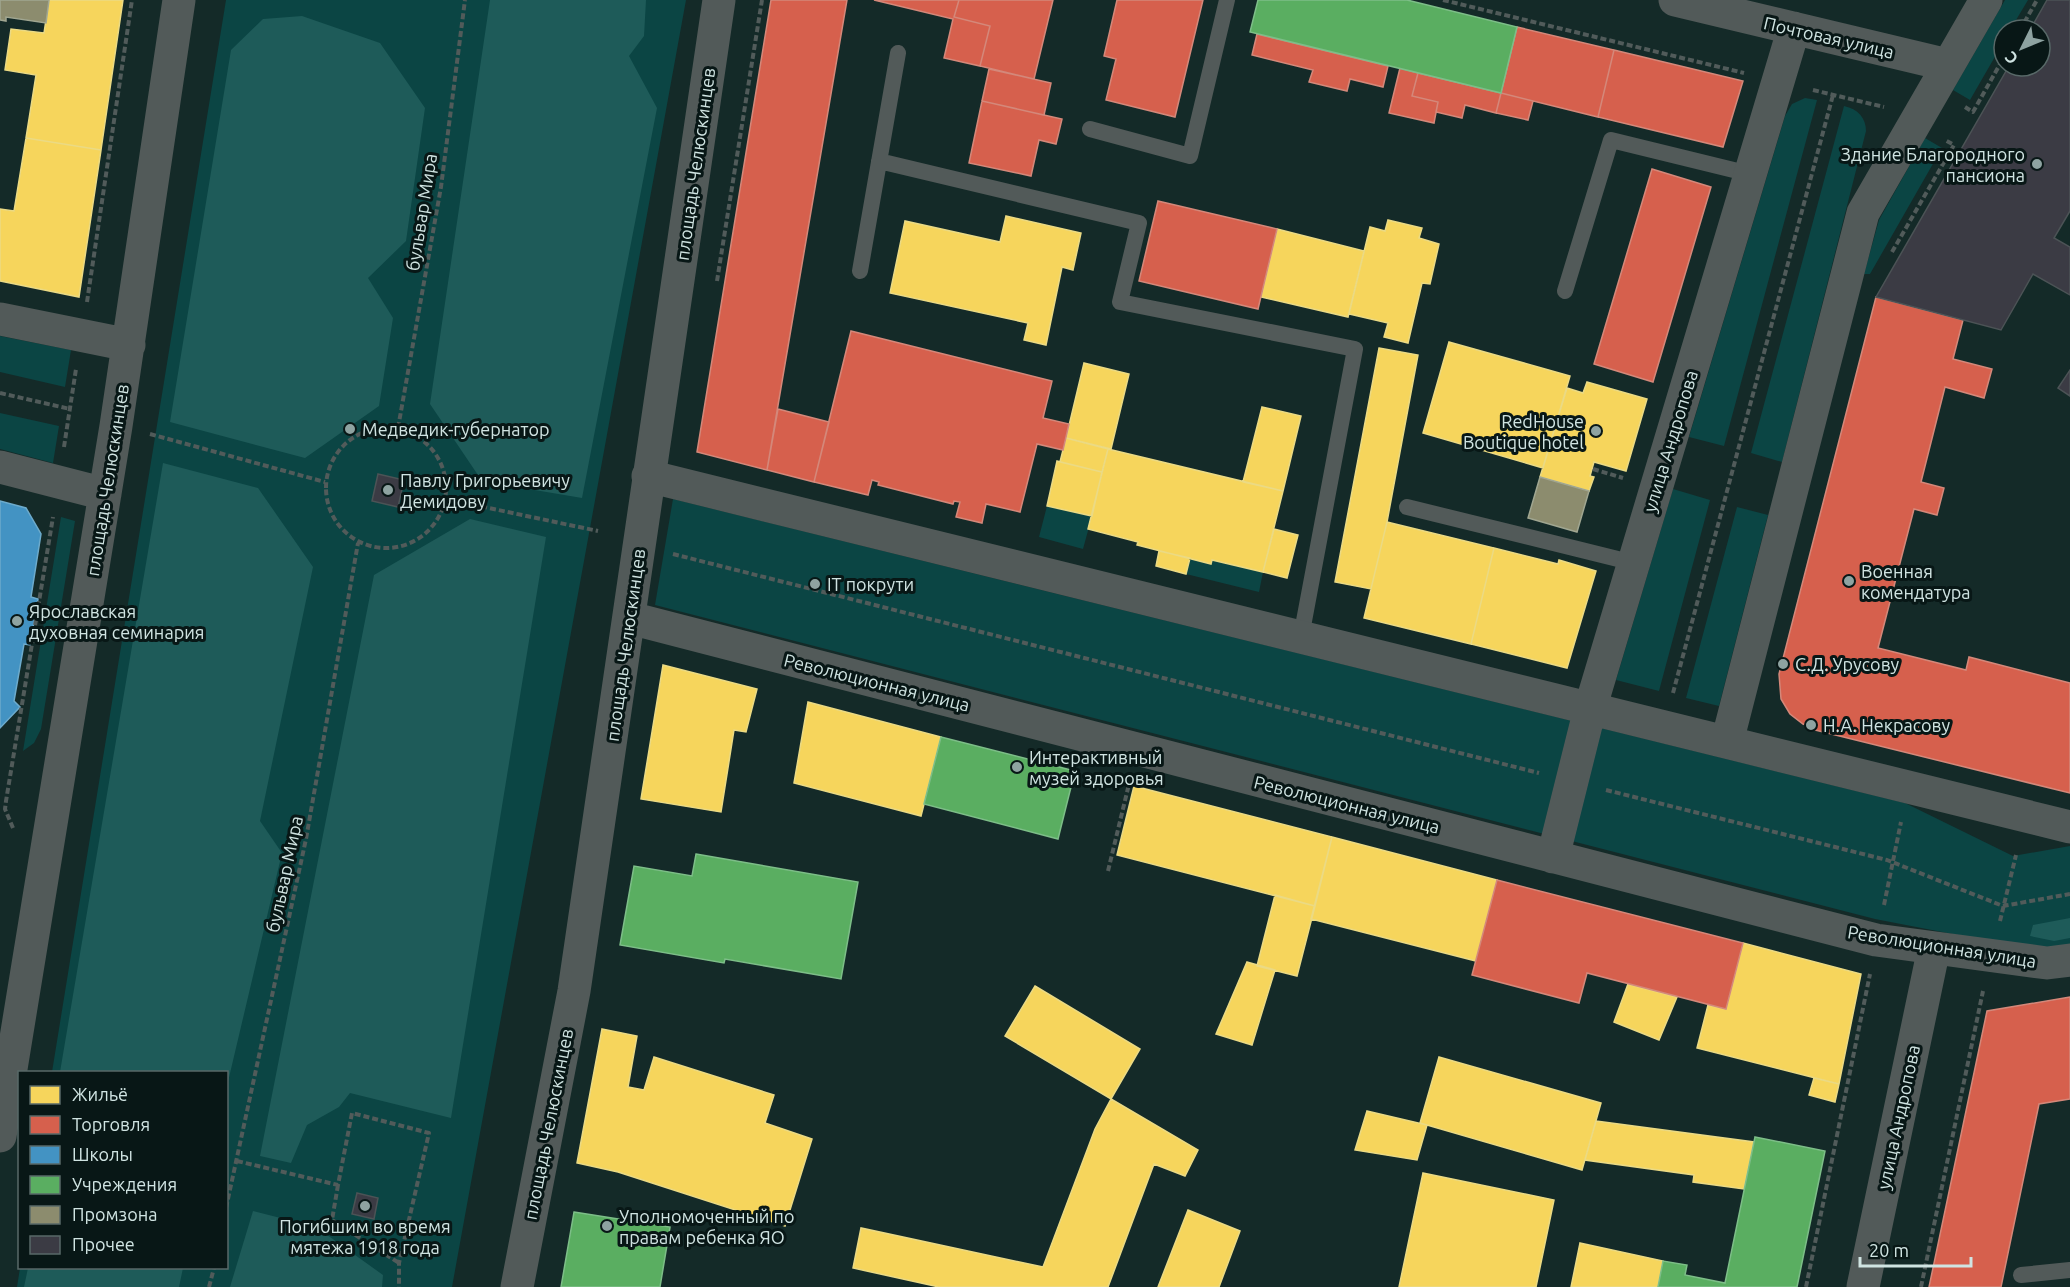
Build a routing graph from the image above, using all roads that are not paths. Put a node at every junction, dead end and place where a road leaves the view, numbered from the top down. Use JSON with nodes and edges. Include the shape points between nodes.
{"nodes":[{"id":1,"x":179,"y":0,"type":"edge"},
{"id":2,"x":719,"y":0,"type":"edge"},
{"id":3,"x":1227,"y":0,"type":"edge"},
{"id":4,"x":1676,"y":0,"type":"edge"},
{"id":5,"x":1986,"y":0,"type":"edge"},
{"id":6,"x":1794,"y":28,"type":"junction"},
{"id":7,"x":898,"y":53,"type":"dead end"},
{"id":8,"x":1948,"y":65,"type":"junction"},
{"id":9,"x":1090,"y":129,"type":"dead end"},
{"id":10,"x":879,"y":161,"type":"junction"},
{"id":11,"x":1750,"y":174,"type":"junction"},
{"id":12,"x":860,"y":271,"type":"dead end"},
{"id":13,"x":1565,"y":291,"type":"dead end"},
{"id":14,"x":0,"y":319,"type":"edge"},
{"id":15,"x":129,"y":345,"type":"junction"},
{"id":16,"x":0,"y":467,"type":"edge"},
{"id":17,"x":648,"y":476,"type":"junction"},
{"id":18,"x":105,"y":494,"type":"junction"},
{"id":19,"x":1407,"y":507,"type":"dead end"},
{"id":20,"x":1634,"y":562,"type":"junction"},
{"id":21,"x":630,"y":618,"type":"junction"},
{"id":22,"x":1301,"y":637,"type":"junction"},
{"id":23,"x":1590,"y":709,"type":"junction"},
{"id":24,"x":1727,"y":742,"type":"junction"},
{"id":25,"x":2070,"y":827,"type":"edge"},
{"id":26,"x":1553,"y":856,"type":"junction"},
{"id":27,"x":1934,"y":948,"type":"junction"},
{"id":28,"x":2070,"y":960,"type":"edge"},
{"id":29,"x":0,"y":1136,"type":"edge"},
{"id":30,"x":2070,"y":1270,"type":"edge"},
{"id":31,"x":2021,"y":1275,"type":"dead end"},
{"id":32,"x":517,"y":1287,"type":"edge"},
{"id":33,"x":1863,"y":1287,"type":"edge"}],
"edges":[{"from":1,"to":15,"type":"street","name":"площадь Челюскинцев"},
{"from":2,"to":17,"type":"street","name":"площадь Челюскинцев"},
{"from":3,"to":9,"type":"lane","via":[[1190,156]]},
{"from":4,"to":6,"type":"street","name":"Почтовая улица"},
{"from":5,"to":8,"type":"street"},
{"from":6,"to":8,"type":"street","name":"Почтовая улица"},
{"from":6,"to":11,"type":"street","name":"улица Андропова"},
{"from":7,"to":10,"type":"lane"},
{"from":8,"to":24,"type":"street","via":[[1860,224]]},
{"from":10,"to":12,"type":"lane"},
{"from":10,"to":22,"type":"lane","via":[[1138,224],[1120,302],[1355,349]]},
{"from":11,"to":13,"type":"lane","via":[[1611,140]]},
{"from":11,"to":20,"type":"street","name":"улица Андропова"},
{"from":14,"to":15,"type":"street"},
{"from":15,"to":18,"type":"street","name":"площадь Челюскинцев"},
{"from":16,"to":18,"type":"street"},
{"from":17,"to":21,"type":"street","name":"площадь Челюскинцев"},
{"from":17,"to":22,"type":"street"},
{"from":18,"to":29,"type":"street","name":"площадь Челюскинцев"},
{"from":19,"to":20,"type":"lane"},
{"from":20,"to":23,"type":"street","name":"улица Андропова"},
{"from":21,"to":26,"type":"street","name":"Революционная улица"},
{"from":21,"to":32,"type":"street","name":"площадь Челюскинцев","via":[[574,991]]},
{"from":22,"to":23,"type":"street"},
{"from":23,"to":24,"type":"street"},
{"from":23,"to":26,"type":"street","name":"улица Андропова"},
{"from":24,"to":25,"type":"street"},
{"from":26,"to":27,"type":"street","name":"Революционная улица","via":[[1876,940]]},
{"from":27,"to":28,"type":"street","name":"Революционная улица","via":[[2047,963]]},
{"from":27,"to":33,"type":"street","name":"улица Андропова"},
{"from":30,"to":31,"type":"lane"}]}
